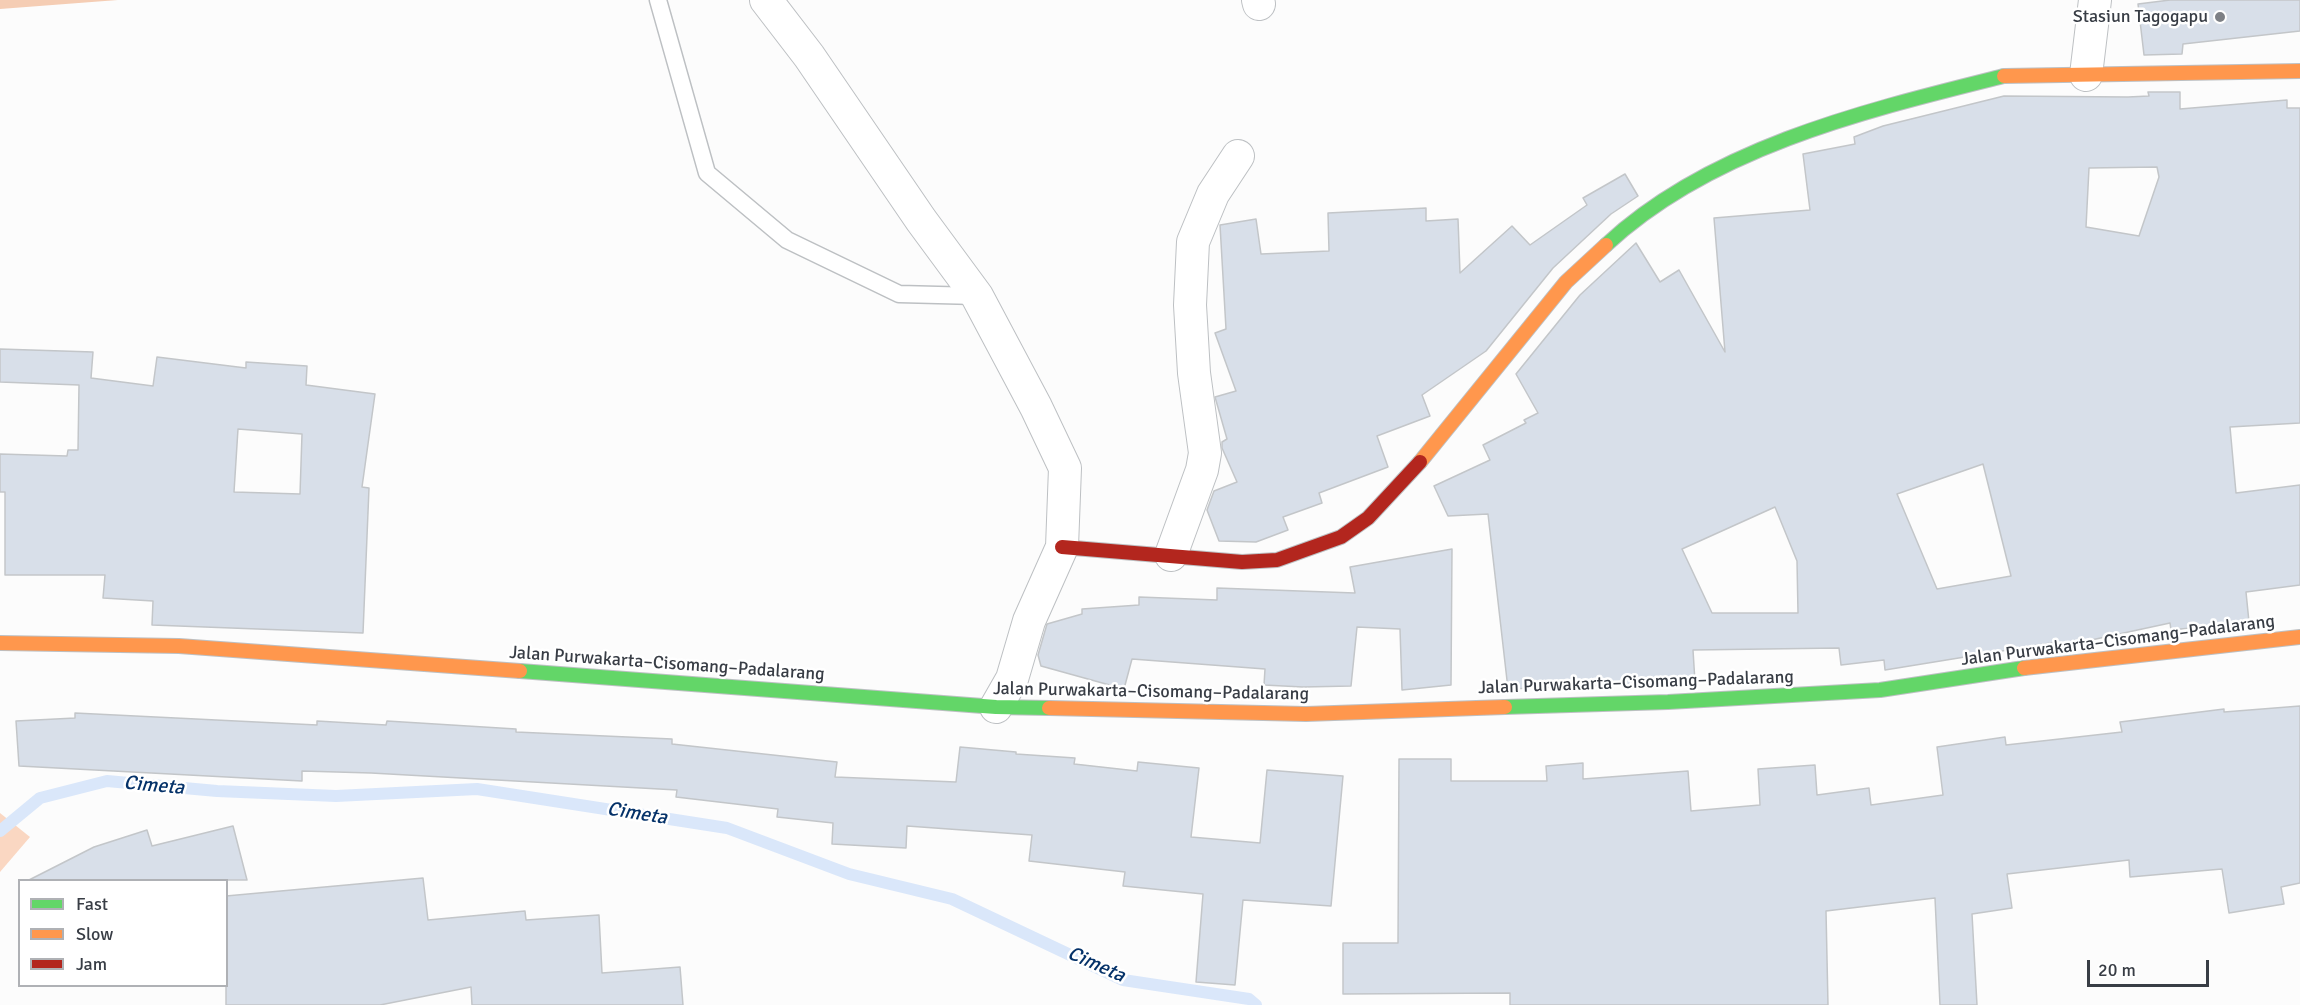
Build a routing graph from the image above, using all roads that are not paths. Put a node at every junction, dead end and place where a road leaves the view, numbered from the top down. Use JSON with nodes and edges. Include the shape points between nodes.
{"nodes":[{"id":1,"x":658,"y":0,"type":"edge"},
{"id":2,"x":766,"y":0,"type":"edge"},
{"id":3,"x":2095,"y":0,"type":"edge"},
{"id":4,"x":2300,"y":71,"type":"edge"},
{"id":5,"x":2086,"y":75,"type":"junction"},
{"id":6,"x":1238,"y":156,"type":"dead end"},
{"id":7,"x":976,"y":296,"type":"junction"},
{"id":8,"x":1062,"y":547,"type":"junction"},
{"id":9,"x":1172,"y":555,"type":"junction"},
{"id":10,"x":2300,"y":637,"type":"edge"},
{"id":11,"x":0,"y":643,"type":"edge"},
{"id":12,"x":996,"y":707,"type":"junction"}],
"edges":[{"from":1,"to":7,"type":"lane","via":[[707,173],[787,240],[899,294]]},
{"from":2,"to":7,"type":"street"},
{"from":3,"to":5,"type":"street"},
{"from":4,"to":5,"type":"main road"},
{"from":5,"to":9,"type":"main road","via":[[2006,76],[1887,105],[1791,138],[1697,179],[1624,228],[1566,282],[1407,478],[1368,518],[1341,537],[1277,560],[1242,562]]},
{"from":6,"to":9,"type":"street","via":[[1213,194],[1193,242],[1194,373],[1205,453]]},
{"from":7,"to":8,"type":"street","via":[[1065,468]]},
{"from":8,"to":9,"type":"main road"},
{"from":8,"to":12,"type":"street","via":[[1029,621],[1012,679]]},
{"from":10,"to":12,"type":"main road","name":"Jalan Purwakarta–Cisomang–Padalarang","via":[[2053,664],[1880,690],[1679,702],[1306,714]]},
{"from":11,"to":12,"type":"main road","name":"Jalan Purwakarta–Cisomang–Padalarang","via":[[179,646]]}]}
